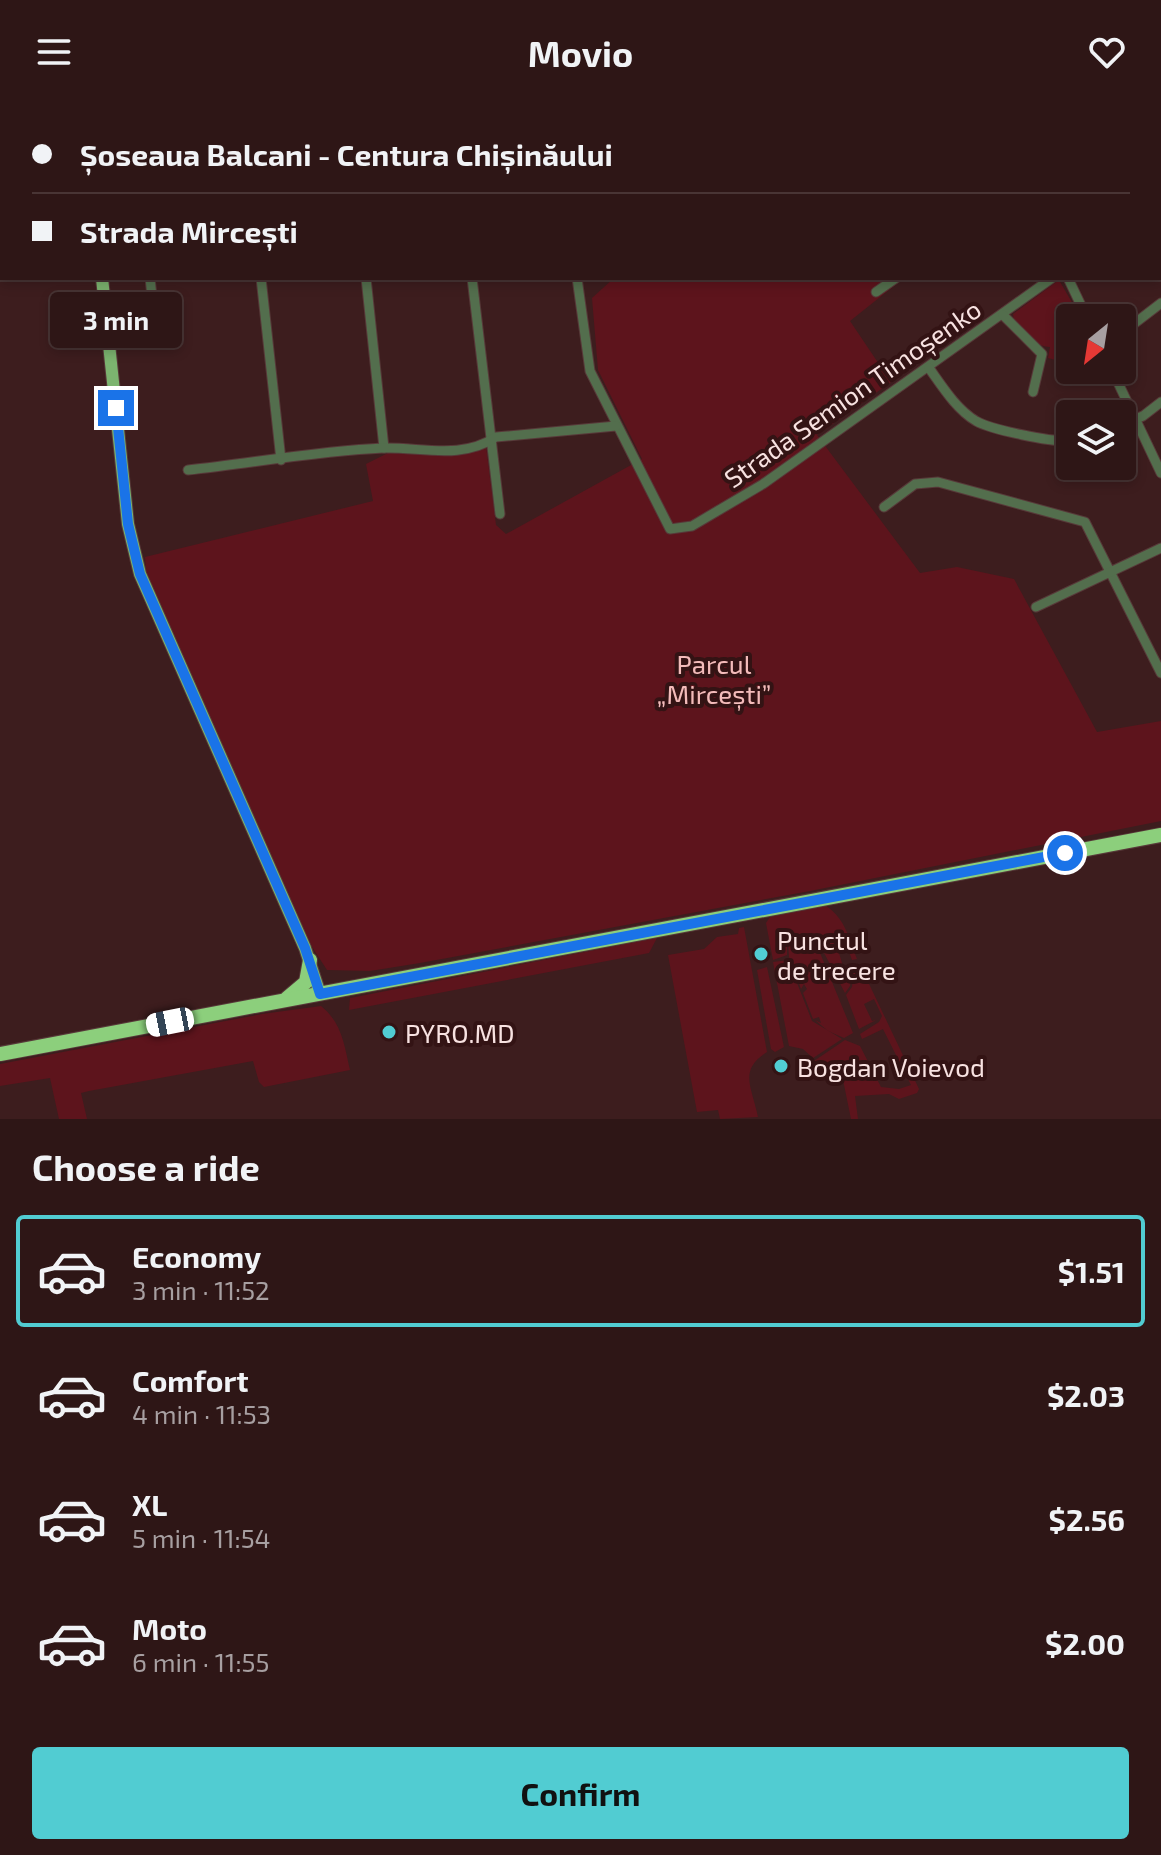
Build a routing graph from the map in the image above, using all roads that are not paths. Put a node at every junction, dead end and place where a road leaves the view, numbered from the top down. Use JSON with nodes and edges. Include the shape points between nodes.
{"nodes":[{"id":1,"x":103,"y":280,"type":"edge"},
{"id":2,"x":150,"y":280,"type":"edge"},
{"id":3,"x":261,"y":280,"type":"edge"},
{"id":4,"x":366,"y":280,"type":"edge"},
{"id":5,"x":472,"y":280,"type":"edge"},
{"id":6,"x":577,"y":280,"type":"edge"},
{"id":7,"x":893,"y":280,"type":"edge"},
{"id":8,"x":1049,"y":280,"type":"edge"},
{"id":9,"x":1069,"y":280,"type":"edge"},
{"id":10,"x":876,"y":292,"type":"dead end"},
{"id":11,"x":1161,"y":303,"type":"edge"},
{"id":12,"x":1080,"y":304,"type":"edge"},
{"id":13,"x":1003,"y":315,"type":"junction"},
{"id":14,"x":1136,"y":322,"type":"edge"},
{"id":15,"x":157,"y":342,"type":"dead end"},
{"id":16,"x":929,"y":368,"type":"junction"},
{"id":17,"x":1033,"y":392,"type":"dead end"},
{"id":18,"x":1161,"y":402,"type":"edge"},
{"id":19,"x":1136,"y":417,"type":"edge"},
{"id":20,"x":1136,"y":419,"type":"edge"},
{"id":21,"x":616,"y":426,"type":"junction"},
{"id":22,"x":491,"y":440,"type":"junction"},
{"id":23,"x":1056,"y":440,"type":"edge"},
{"id":24,"x":384,"y":448,"type":"junction"},
{"id":25,"x":281,"y":460,"type":"junction"},
{"id":26,"x":188,"y":470,"type":"dead end"},
{"id":27,"x":1161,"y":473,"type":"edge"},
{"id":28,"x":884,"y":507,"type":"dead end"},
{"id":29,"x":500,"y":514,"type":"dead end"},
{"id":30,"x":1161,"y":548,"type":"edge"},
{"id":31,"x":1112,"y":571,"type":"junction"},
{"id":32,"x":1036,"y":607,"type":"dead end"},
{"id":33,"x":1161,"y":673,"type":"edge"},
{"id":34,"x":1161,"y":835,"type":"edge"},
{"id":35,"x":310,"y":960,"type":"junction"},
{"id":36,"x":320,"y":994,"type":"junction"},
{"id":37,"x":284,"y":1000,"type":"junction"},
{"id":38,"x":0,"y":1054,"type":"edge"}],
"edges":[{"from":1,"to":35,"type":"main road","via":[[128,524],[140,574]]},
{"from":2,"to":15,"type":"street"},
{"from":3,"to":25,"type":"street"},
{"from":4,"to":24,"type":"street"},
{"from":5,"to":22,"type":"street"},
{"from":6,"to":21,"type":"street","via":[[590,371]]},
{"from":7,"to":10,"type":"street"},
{"from":8,"to":13,"type":"street","name":"Strada Semion Timoșenko"},
{"from":9,"to":12,"type":"street"},
{"from":11,"to":14,"type":"street"},
{"from":13,"to":16,"type":"street","name":"Strada Semion Timoșenko"},
{"from":13,"to":17,"type":"street","via":[[1042,354]]},
{"from":16,"to":21,"type":"street","name":"Strada Semion Timoșenko","via":[[763,484],[692,526],[670,529]]},
{"from":16,"to":23,"type":"street","via":[[977,421]]},
{"from":18,"to":19,"type":"street"},
{"from":20,"to":27,"type":"street"},
{"from":21,"to":22,"type":"street"},
{"from":22,"to":24,"type":"street","via":[[443,452]]},
{"from":22,"to":29,"type":"street"},
{"from":24,"to":25,"type":"street"},
{"from":25,"to":26,"type":"street"},
{"from":28,"to":31,"type":"street","via":[[915,484],[938,482],[1085,522]]},
{"from":30,"to":31,"type":"street"},
{"from":31,"to":32,"type":"street"},
{"from":31,"to":33,"type":"street"},
{"from":34,"to":36,"type":"highway"},
{"from":35,"to":36,"type":"main road"},
{"from":35,"to":37,"type":"highway","via":[[306,982]]},
{"from":36,"to":37,"type":"highway"},
{"from":37,"to":38,"type":"highway"}]}
